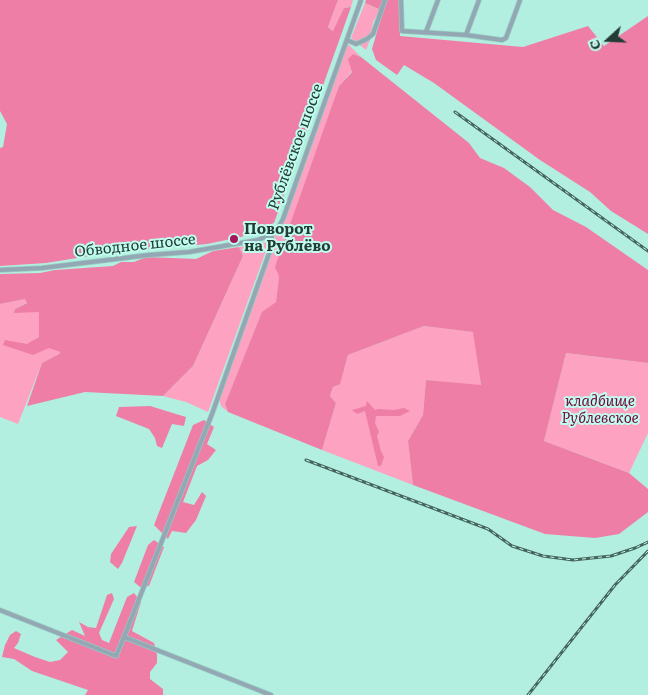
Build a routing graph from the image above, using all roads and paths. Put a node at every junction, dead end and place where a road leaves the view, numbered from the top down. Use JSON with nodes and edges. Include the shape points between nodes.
{"nodes":[{"id":1,"x":361,"y":0,"type":"edge"},
{"id":2,"x":385,"y":0,"type":"edge"},
{"id":3,"x":401,"y":0,"type":"edge"},
{"id":4,"x":438,"y":0,"type":"edge"},
{"id":5,"x":479,"y":0,"type":"edge"},
{"id":6,"x":520,"y":0,"type":"edge"},
{"id":7,"x":426,"y":32,"type":"junction"},
{"id":8,"x":466,"y":35,"type":"junction"},
{"id":9,"x":347,"y":40,"type":"junction"},
{"id":10,"x":272,"y":234,"type":"junction"},
{"id":11,"x":0,"y":270,"type":"edge"},
{"id":12,"x":0,"y":610,"type":"edge"},
{"id":13,"x":124,"y":637,"type":"junction"},
{"id":14,"x":271,"y":695,"type":"edge"}],
"edges":[{"from":1,"to":9,"type":"street","name":"Рублёвское шоссе"},
{"from":2,"to":9,"type":"street","via":[[374,34],[356,44]]},
{"from":3,"to":7,"type":"street","via":[[402,31]]},
{"from":4,"to":7,"type":"street"},
{"from":5,"to":8,"type":"street"},
{"from":6,"to":8,"type":"street","via":[[504,40]]},
{"from":7,"to":8,"type":"street"},
{"from":9,"to":10,"type":"street","name":"Рублёвское шоссе","via":[[283,219]]},
{"from":10,"to":11,"type":"street","name":"Обводное шоссе","via":[[258,240],[189,252]]},
{"from":10,"to":13,"type":"street","name":"Рублёвское шоссе","via":[[271,248],[212,414]]},
{"from":12,"to":13,"type":"street","name":"Рублёвское шоссе","via":[[116,656]]},
{"from":13,"to":14,"type":"street"}]}
